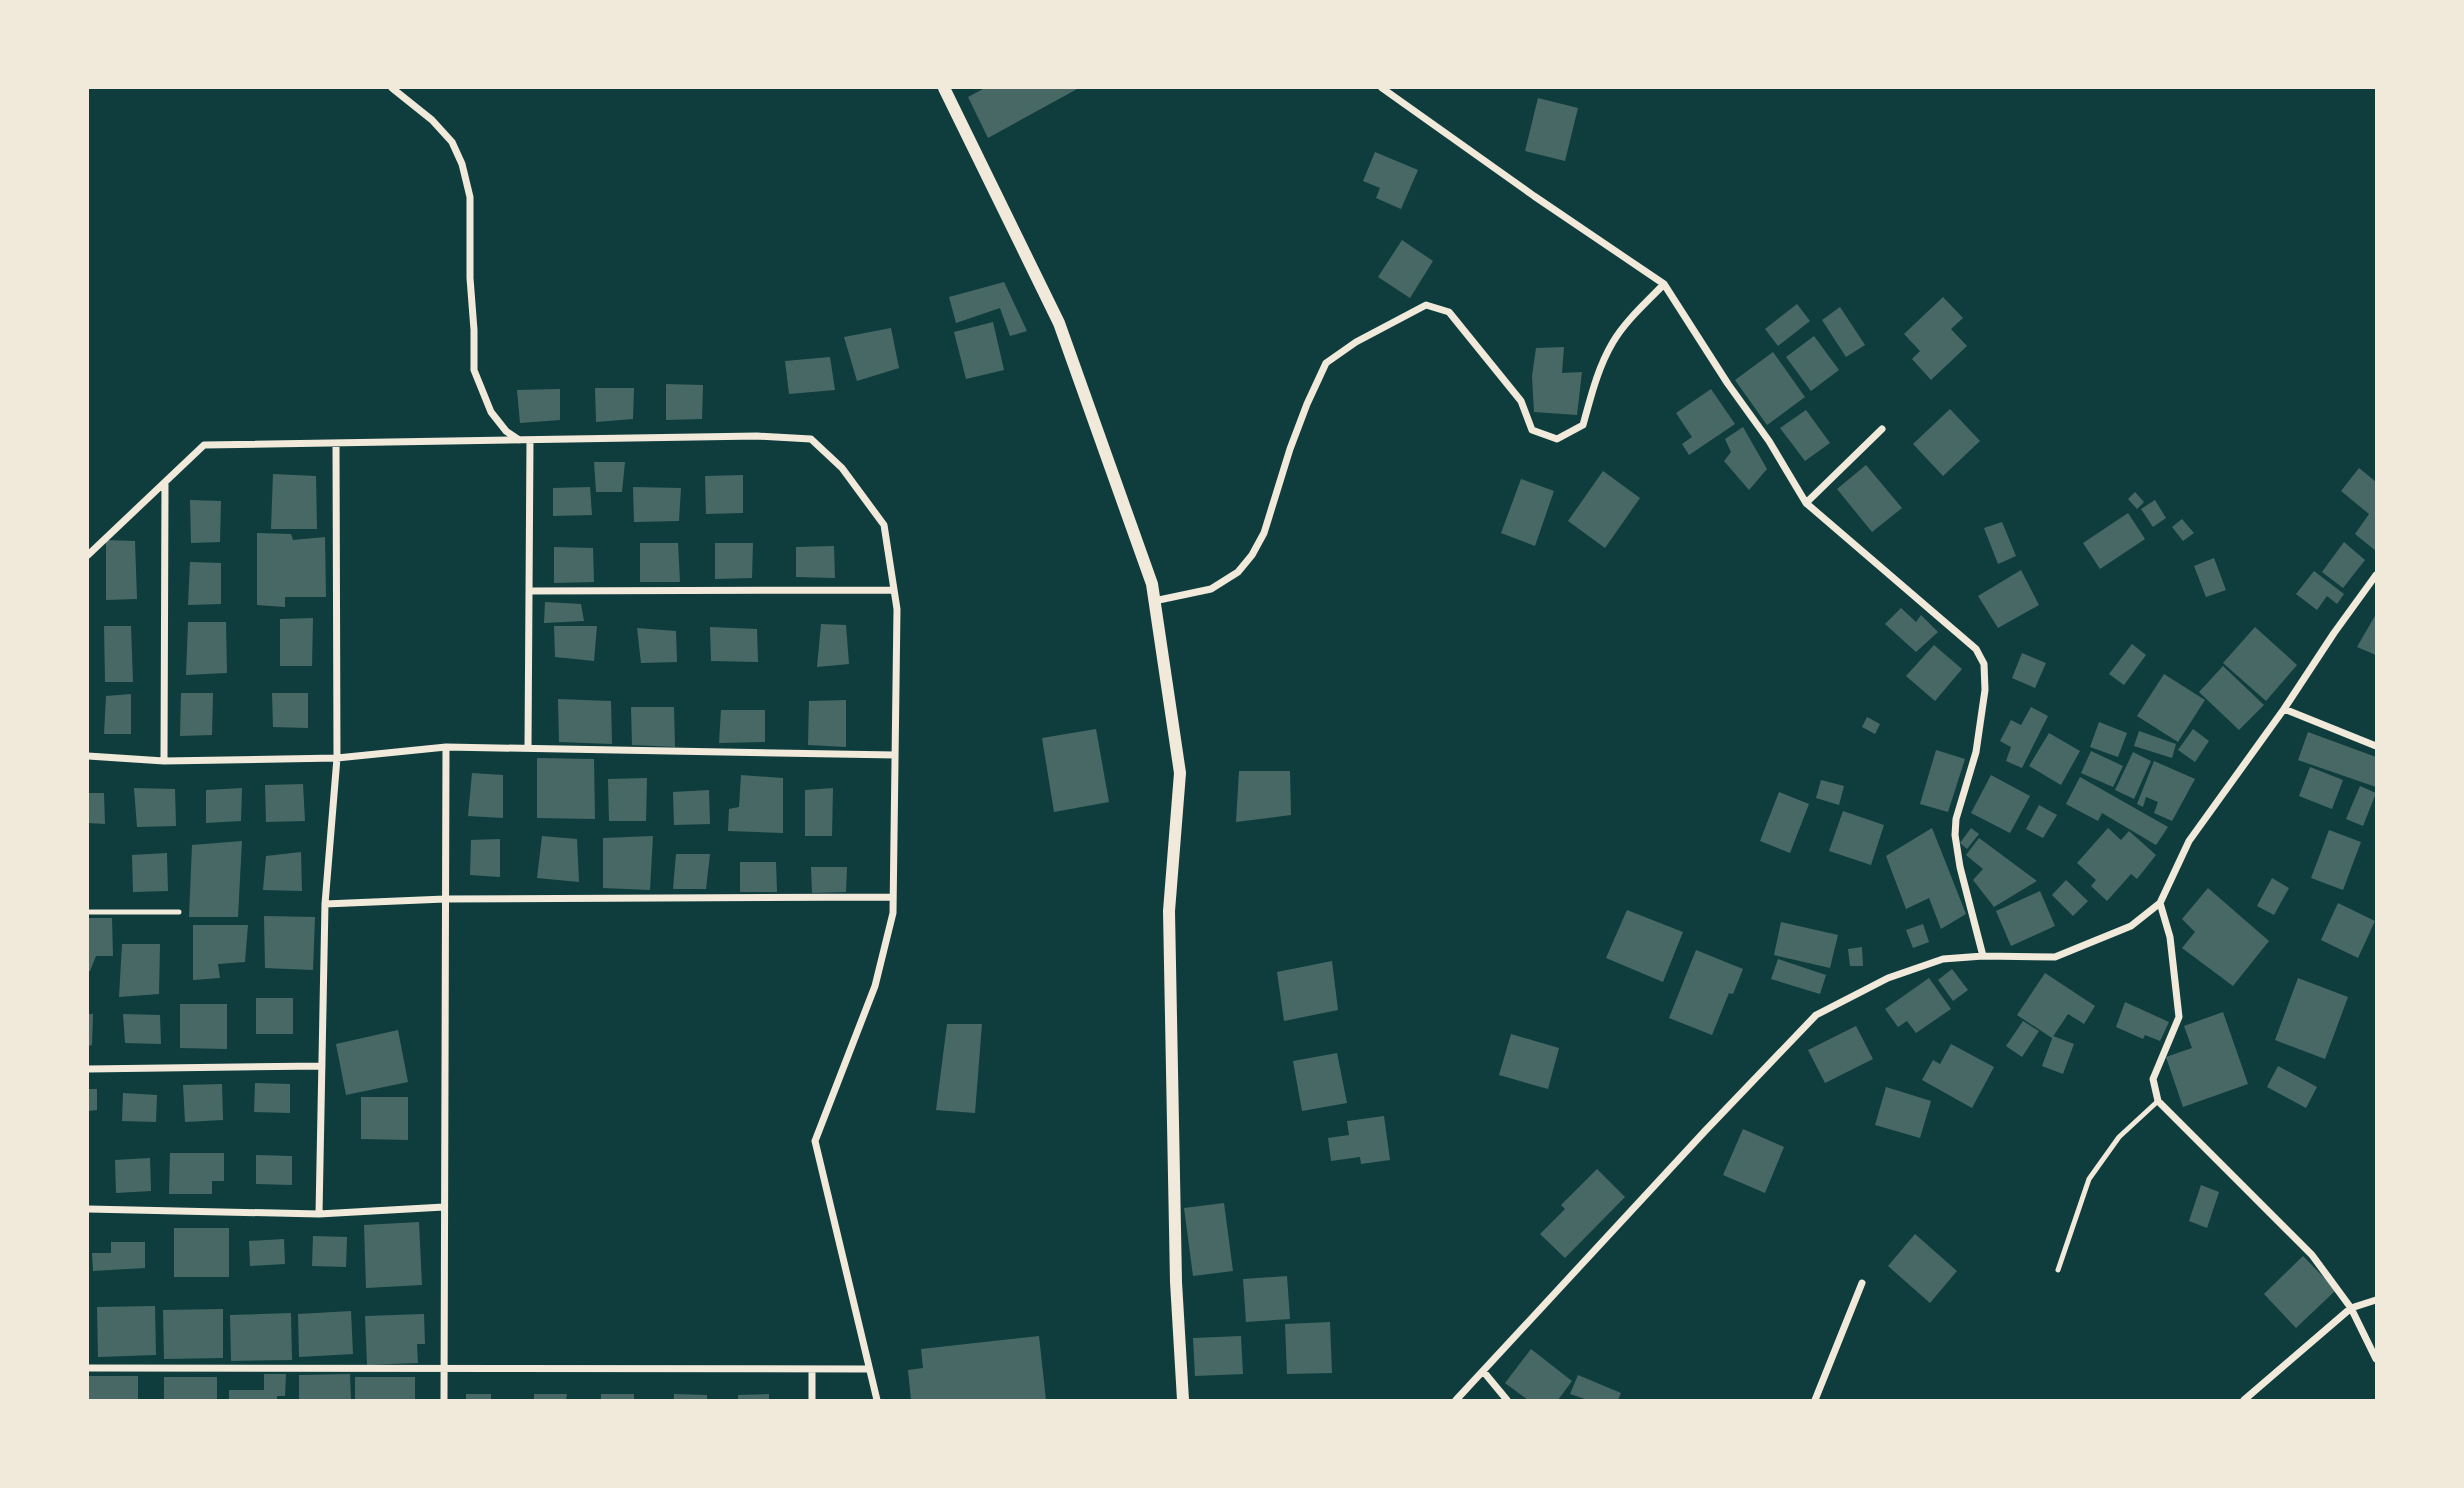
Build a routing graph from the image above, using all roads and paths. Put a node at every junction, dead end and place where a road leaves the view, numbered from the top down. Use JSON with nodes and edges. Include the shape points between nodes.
{"nodes":[{"id":1,"x":391,"y":88,"type":"edge"},
{"id":2,"x":944,"y":88,"type":"edge"},
{"id":3,"x":1382,"y":88,"type":"edge"},
{"id":4,"x":1664,"y":284,"type":"junction"},
{"id":5,"x":1882,"y":429,"type":"dead end"},
{"id":6,"x":519,"y":440,"type":"junction"},
{"id":7,"x":530,"y":440,"type":"junction"},
{"id":8,"x":336,"y":443,"type":"junction"},
{"id":9,"x":165,"y":484,"type":"junction"},
{"id":10,"x":1806,"y":503,"type":"junction"},
{"id":11,"x":88,"y":555,"type":"edge"},
{"id":12,"x":2376,"y":575,"type":"edge"},
{"id":13,"x":894,"y":590,"type":"junction"},
{"id":14,"x":529,"y":591,"type":"junction"},
{"id":15,"x":1154,"y":601,"type":"junction"},
{"id":16,"x":2284,"y":709,"type":"junction"},
{"id":17,"x":446,"y":747,"type":"junction"},
{"id":18,"x":2376,"y":747,"type":"edge"},
{"id":19,"x":528,"y":748,"type":"junction"},
{"id":20,"x":895,"y":755,"type":"junction"},
{"id":21,"x":88,"y":756,"type":"edge"},
{"id":22,"x":337,"y":758,"type":"junction"},
{"id":23,"x":164,"y":761,"type":"junction"},
{"id":24,"x":893,"y":897,"type":"junction"},
{"id":25,"x":445,"y":899,"type":"junction"},
{"id":26,"x":2160,"y":903,"type":"junction"},
{"id":27,"x":325,"y":904,"type":"junction"},
{"id":28,"x":88,"y":912,"type":"edge"},
{"id":29,"x":179,"y":912,"type":"dead end"},
{"id":30,"x":1983,"y":956,"type":"junction"},
{"id":31,"x":322,"y":1066,"type":"junction"},
{"id":32,"x":88,"y":1069,"type":"edge"},
{"id":33,"x":2158,"y":1101,"type":"junction"},
{"id":34,"x":444,"y":1206,"type":"junction"},
{"id":35,"x":88,"y":1209,"type":"edge"},
{"id":36,"x":319,"y":1214,"type":"junction"},
{"id":37,"x":2058,"y":1270,"type":"dead end"},
{"id":38,"x":1862,"y":1283,"type":"dead end"},
{"id":39,"x":2376,"y":1300,"type":"edge"},
{"id":40,"x":2351,"y":1308,"type":"junction"},
{"id":41,"x":2376,"y":1359,"type":"edge"},
{"id":42,"x":444,"y":1367,"type":"junction"},
{"id":43,"x":88,"y":1368,"type":"edge"},
{"id":44,"x":812,"y":1369,"type":"junction"},
{"id":45,"x":869,"y":1369,"type":"junction"},
{"id":46,"x":1483,"y":1371,"type":"junction"},
{"id":47,"x":444,"y":1401,"type":"edge"},
{"id":48,"x":812,"y":1401,"type":"edge"},
{"id":49,"x":877,"y":1401,"type":"edge"},
{"id":50,"x":1182,"y":1401,"type":"edge"},
{"id":51,"x":1456,"y":1401,"type":"edge"},
{"id":52,"x":1507,"y":1401,"type":"edge"},
{"id":53,"x":1815,"y":1401,"type":"edge"},
{"id":54,"x":2244,"y":1401,"type":"edge"}],
"edges":[{"from":1,"to":6,"type":"street","via":[[432,120],[452,142],[462,164],[470,197],[474,370],[491,412]]},
{"from":2,"to":15,"type":"street","via":[[1059,323],[1152,584]]},
{"from":3,"to":4,"type":"street"},
{"from":4,"to":10,"type":"street"},
{"from":4,"to":15,"type":"street","via":[[1614,340],[1583,425],[1558,439],[1532,430],[1521,401],[1449,312],[1426,305],[1356,342],[1326,363],[1252,555],[1238,572],[1211,589]]},
{"from":5,"to":10,"type":"street"},
{"from":6,"to":7,"type":"street"},
{"from":6,"to":8,"type":"street"},
{"from":7,"to":13,"type":"street","via":[[811,439],[842,468],[884,525]]},
{"from":7,"to":14,"type":"street"},
{"from":8,"to":9,"type":"street","via":[[204,445]]},
{"from":8,"to":22,"type":"street"},
{"from":9,"to":11,"type":"street"},
{"from":9,"to":23,"type":"street"},
{"from":10,"to":30,"type":"street","via":[[1976,649],[1984,664],[1976,752],[1955,835]]},
{"from":12,"to":16,"type":"street"},
{"from":13,"to":14,"type":"street"},
{"from":13,"to":20,"type":"street"},
{"from":14,"to":19,"type":"street"},
{"from":15,"to":50,"type":"street","via":[[1180,773],[1169,911]]},
{"from":16,"to":18,"type":"street"},
{"from":16,"to":26,"type":"street","via":[[2189,841]]},
{"from":17,"to":19,"type":"street"},
{"from":17,"to":22,"type":"street"},
{"from":17,"to":25,"type":"street"},
{"from":19,"to":20,"type":"street"},
{"from":20,"to":24,"type":"street"},
{"from":21,"to":23,"type":"street"},
{"from":22,"to":23,"type":"street"},
{"from":22,"to":27,"type":"street"},
{"from":24,"to":25,"type":"street"},
{"from":24,"to":45,"type":"street","via":[[876,986],[815,1141]]},
{"from":25,"to":27,"type":"street"},
{"from":25,"to":34,"type":"street"},
{"from":26,"to":30,"type":"street","via":[[2131,926],[2055,957]]},
{"from":26,"to":33,"type":"street","via":[[2171,937],[2179,1017],[2154,1079]]},
{"from":27,"to":31,"type":"street"},
{"from":28,"to":29,"type":"lane"},
{"from":30,"to":46,"type":"street","via":[[1943,960],[1888,978],[1816,1015]]},
{"from":31,"to":32,"type":"street"},
{"from":31,"to":36,"type":"street"},
{"from":33,"to":37,"type":"lane","via":[[2119,1137],[2089,1179]]},
{"from":33,"to":40,"type":"street","via":[[2312,1255]]},
{"from":34,"to":36,"type":"street"},
{"from":34,"to":42,"type":"street"},
{"from":35,"to":36,"type":"street"},
{"from":38,"to":53,"type":"street"},
{"from":39,"to":40,"type":"street"},
{"from":40,"to":41,"type":"street"},
{"from":40,"to":54,"type":"street"},
{"from":42,"to":43,"type":"street"},
{"from":42,"to":44,"type":"street"},
{"from":42,"to":47,"type":"street"},
{"from":44,"to":45,"type":"street"},
{"from":44,"to":48,"type":"street"},
{"from":45,"to":49,"type":"street"},
{"from":46,"to":51,"type":"street"},
{"from":46,"to":52,"type":"street"}]}
